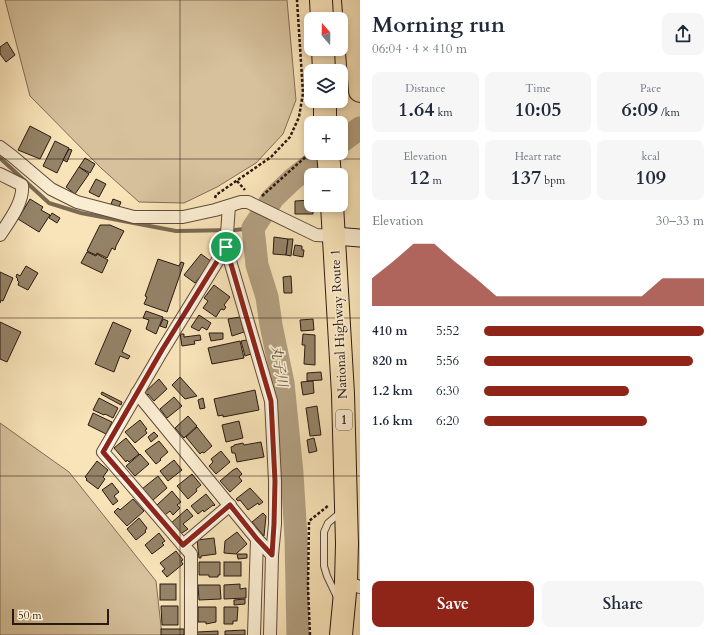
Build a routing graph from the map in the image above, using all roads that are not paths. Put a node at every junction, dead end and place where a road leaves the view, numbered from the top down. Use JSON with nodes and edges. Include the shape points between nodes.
{"nodes":[{"id":1,"x":321,"y":0,"type":"edge"},
{"id":2,"x":353,"y":0,"type":"edge"},
{"id":3,"x":322,"y":12,"type":"edge"},
{"id":4,"x":360,"y":91,"type":"edge"},
{"id":5,"x":0,"y":147,"type":"edge"},
{"id":6,"x":0,"y":174,"type":"edge"},
{"id":7,"x":38,"y":178,"type":"junction"},
{"id":8,"x":22,"y":185,"type":"junction"},
{"id":9,"x":229,"y":206,"type":"junction"},
{"id":10,"x":333,"y":212,"type":"edge"},
{"id":11,"x":0,"y":235,"type":"edge"},
{"id":12,"x":335,"y":236,"type":"junction"},
{"id":13,"x":360,"y":238,"type":"edge"},
{"id":14,"x":226,"y":247,"type":"junction"},
{"id":15,"x":137,"y":393,"type":"junction"},
{"id":16,"x":230,"y":505,"type":"junction"},
{"id":17,"x":338,"y":505,"type":"junction"},
{"id":18,"x":257,"y":539,"type":"junction"},
{"id":19,"x":183,"y":545,"type":"junction"},
{"id":20,"x":272,"y":555,"type":"junction"},
{"id":21,"x":353,"y":585,"type":"edge"},
{"id":22,"x":343,"y":609,"type":"junction"},
{"id":23,"x":191,"y":635,"type":"edge"},
{"id":24,"x":254,"y":635,"type":"edge"},
{"id":25,"x":270,"y":635,"type":"edge"},
{"id":26,"x":341,"y":635,"type":"edge"}],
"edges":[{"from":1,"to":3,"type":"highway"},
{"from":2,"to":4,"type":"highway"},
{"from":5,"to":7,"type":"street"},
{"from":6,"to":8,"type":"street"},
{"from":7,"to":8,"type":"street"},
{"from":7,"to":9,"type":"street","via":[[51,189],[77,202],[134,217],[183,216]]},
{"from":8,"to":11,"type":"street","via":[[21,198]]},
{"from":9,"to":12,"type":"street","via":[[251,197],[275,216],[316,235]]},
{"from":9,"to":14,"type":"street"},
{"from":10,"to":12,"type":"highway","name":"National Highway Route 1","number":"1"},
{"from":12,"to":13,"type":"main road"},
{"from":12,"to":17,"type":"highway","name":"National Highway Route 1","number":"1","via":[[343,394]]},
{"from":14,"to":15,"type":"street"},
{"from":14,"to":20,"type":"street","via":[[271,401],[275,481]]},
{"from":15,"to":16,"type":"street"},
{"from":15,"to":19,"type":"street","via":[[103,452]]},
{"from":16,"to":18,"type":"street"},
{"from":16,"to":19,"type":"street"},
{"from":17,"to":21,"type":"highway","name":"National Highway Route 1","number":"1"},
{"from":17,"to":22,"type":"lane","via":[[324,532],[324,566]]},
{"from":18,"to":20,"type":"street"},
{"from":18,"to":24,"type":"street"},
{"from":19,"to":23,"type":"street","via":[[192,554]]},
{"from":20,"to":25,"type":"street"},
{"from":21,"to":22,"type":"highway","name":"National Highway Route 1","number":"1"},
{"from":22,"to":26,"type":"highway","name":"National Highway Route 1","number":"1"}]}
